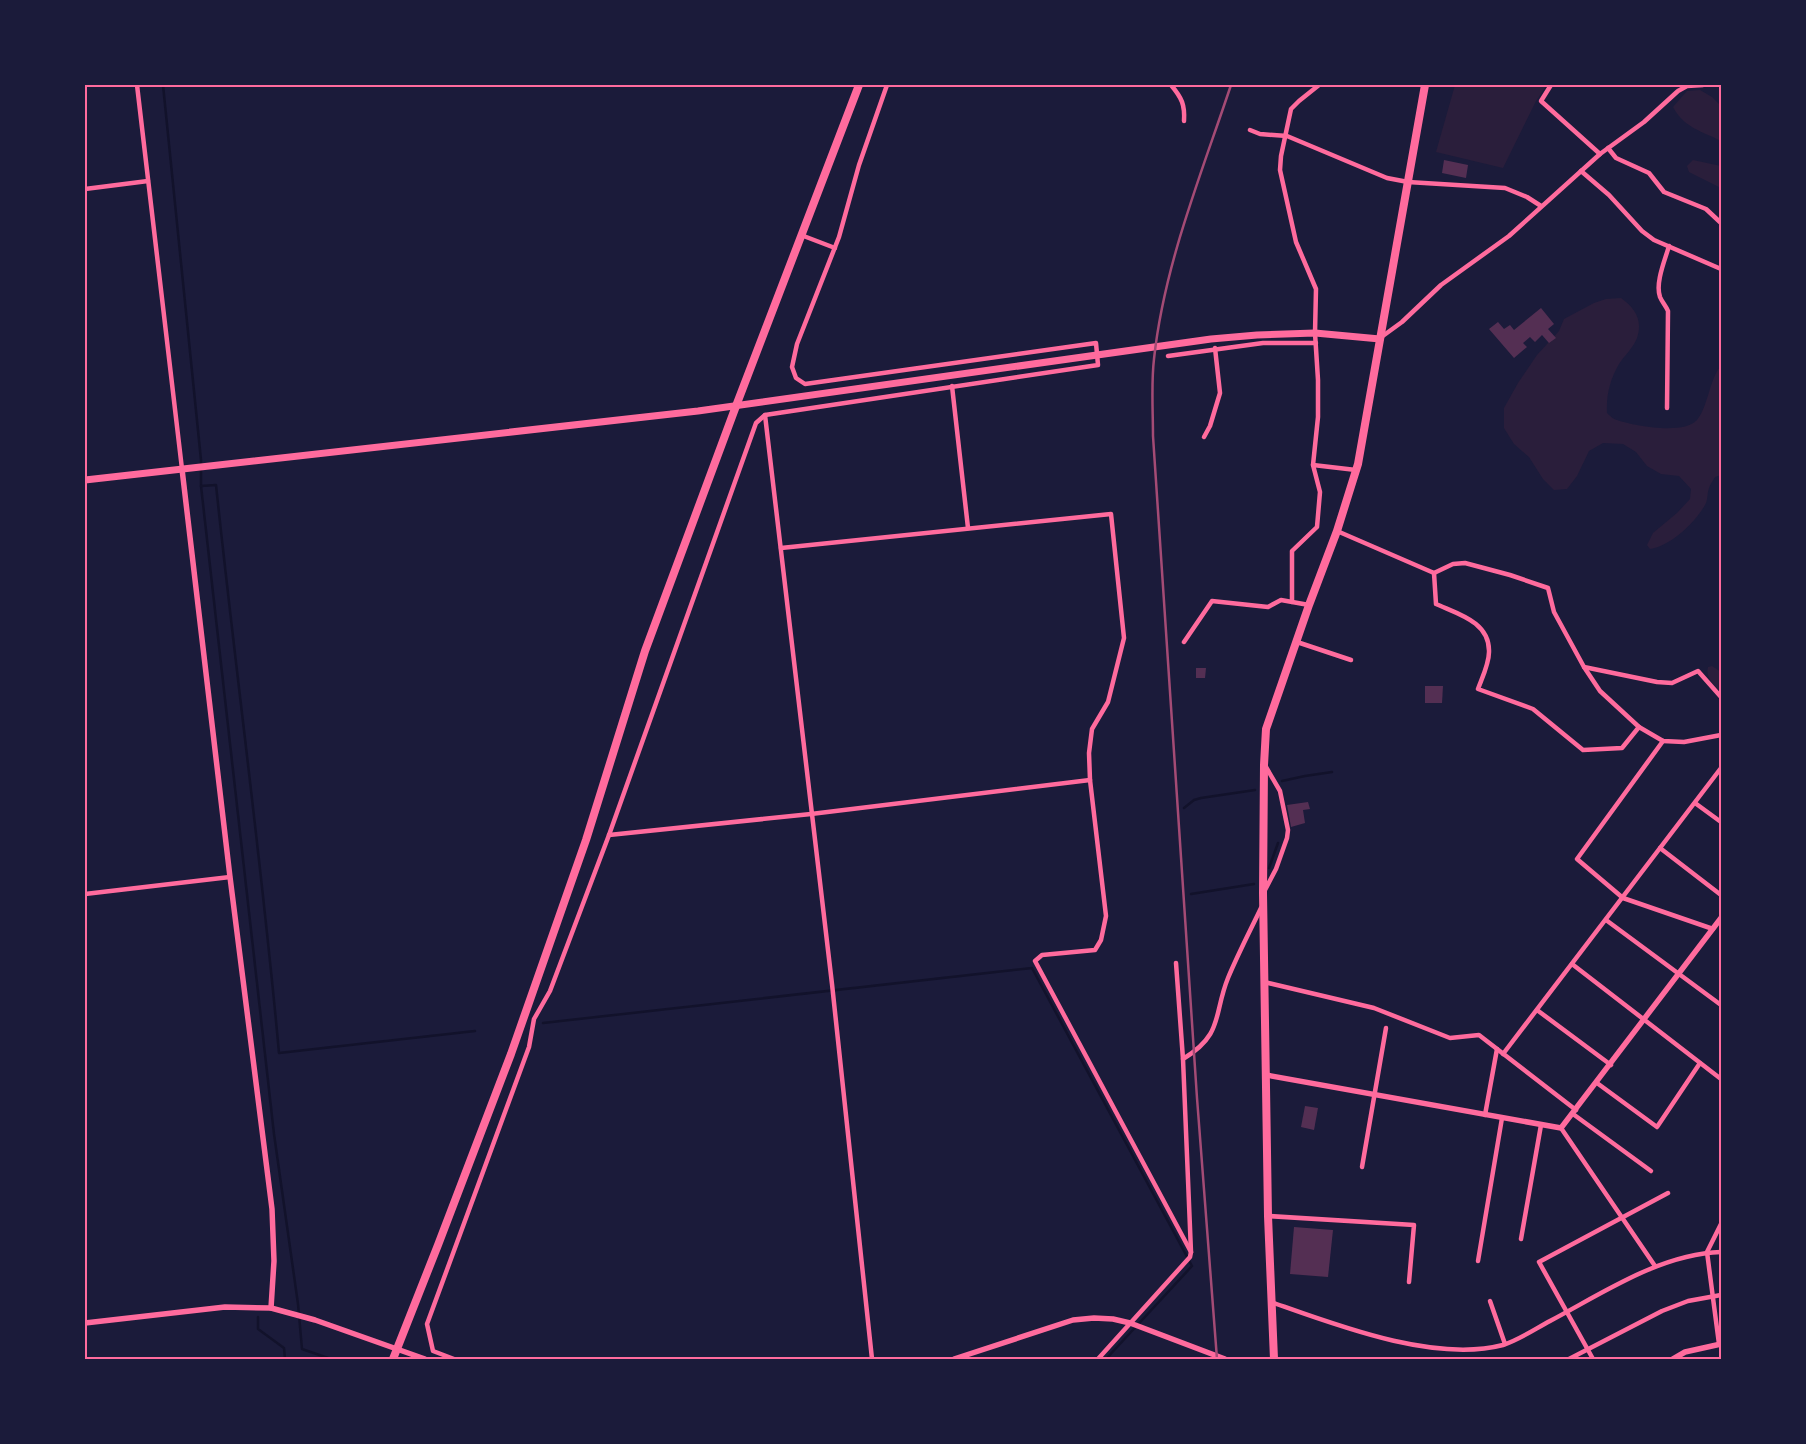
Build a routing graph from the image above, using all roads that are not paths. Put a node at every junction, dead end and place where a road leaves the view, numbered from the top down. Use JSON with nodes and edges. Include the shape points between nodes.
{"nodes":[{"id":1,"x":137,"y":85,"type":"edge"},
{"id":2,"x":859,"y":85,"type":"edge"},
{"id":3,"x":887,"y":85,"type":"edge"},
{"id":4,"x":1171,"y":85,"type":"edge"},
{"id":5,"x":1319,"y":85,"type":"edge"},
{"id":6,"x":1425,"y":85,"type":"edge"},
{"id":7,"x":1551,"y":85,"type":"edge"},
{"id":8,"x":1703,"y":85,"type":"edge"},
{"id":9,"x":1184,"y":121,"type":"dead end"},
{"id":10,"x":1250,"y":130,"type":"dead end"},
{"id":11,"x":1287,"y":136,"type":"junction"},
{"id":12,"x":1608,"y":148,"type":"junction"},
{"id":13,"x":1600,"y":154,"type":"junction"},
{"id":14,"x":1581,"y":171,"type":"junction"},
{"id":15,"x":148,"y":181,"type":"junction"},
{"id":16,"x":1408,"y":182,"type":"junction"},
{"id":17,"x":85,"y":189,"type":"edge"},
{"id":18,"x":1541,"y":206,"type":"junction"},
{"id":19,"x":1721,"y":222,"type":"edge"},
{"id":20,"x":801,"y":236,"type":"junction"},
{"id":21,"x":1669,"y":246,"type":"junction"},
{"id":22,"x":835,"y":248,"type":"junction"},
{"id":23,"x":1721,"y":269,"type":"edge"},
{"id":24,"x":1315,"y":333,"type":"junction"},
{"id":25,"x":1380,"y":339,"type":"junction"},
{"id":26,"x":1316,"y":343,"type":"junction"},
{"id":27,"x":1215,"y":348,"type":"junction"},
{"id":28,"x":1168,"y":356,"type":"dead end"},
{"id":29,"x":952,"y":386,"type":"junction"},
{"id":30,"x":736,"y":406,"type":"junction"},
{"id":31,"x":1667,"y":408,"type":"dead end"},
{"id":32,"x":765,"y":415,"type":"junction"},
{"id":33,"x":1204,"y":437,"type":"dead end"},
{"id":34,"x":1313,"y":465,"type":"junction"},
{"id":35,"x":182,"y":469,"type":"junction"},
{"id":36,"x":1356,"y":470,"type":"junction"},
{"id":37,"x":85,"y":480,"type":"edge"},
{"id":38,"x":968,"y":528,"type":"junction"},
{"id":39,"x":1337,"y":531,"type":"junction"},
{"id":40,"x":781,"y":548,"type":"junction"},
{"id":41,"x":1434,"y":573,"type":"junction"},
{"id":42,"x":1292,"y":602,"type":"junction"},
{"id":43,"x":1309,"y":605,"type":"junction"},
{"id":44,"x":1184,"y":642,"type":"dead end"},
{"id":45,"x":1297,"y":642,"type":"junction"},
{"id":46,"x":1351,"y":660,"type":"dead end"},
{"id":47,"x":1584,"y":667,"type":"junction"},
{"id":48,"x":1721,"y":697,"type":"edge"},
{"id":49,"x":1639,"y":727,"type":"junction"},
{"id":50,"x":1721,"y":734,"type":"edge"},
{"id":51,"x":1663,"y":741,"type":"junction"},
{"id":52,"x":1264,"y":765,"type":"junction"},
{"id":53,"x":1721,"y":768,"type":"edge"},
{"id":54,"x":1090,"y":780,"type":"junction"},
{"id":55,"x":1695,"y":803,"type":"junction"},
{"id":56,"x":811,"y":814,"type":"junction"},
{"id":57,"x":1721,"y":822,"type":"edge"},
{"id":58,"x":608,"y":835,"type":"junction"},
{"id":59,"x":1660,"y":848,"type":"junction"},
{"id":60,"x":230,"y":877,"type":"junction"},
{"id":61,"x":1263,"y":893,"type":"junction"},
{"id":62,"x":85,"y":894,"type":"edge"},
{"id":63,"x":1721,"y":894,"type":"edge"},
{"id":64,"x":1623,"y":898,"type":"junction"},
{"id":65,"x":1263,"y":905,"type":"junction"},
{"id":66,"x":1721,"y":918,"type":"edge"},
{"id":67,"x":1606,"y":920,"type":"junction"},
{"id":68,"x":1713,"y":929,"type":"junction"},
{"id":69,"x":1176,"y":963,"type":"dead end"},
{"id":70,"x":1572,"y":964,"type":"junction"},
{"id":71,"x":1679,"y":975,"type":"junction"},
{"id":72,"x":1264,"y":982,"type":"junction"},
{"id":73,"x":1721,"y":1005,"type":"edge"},
{"id":74,"x":1537,"y":1010,"type":"junction"},
{"id":75,"x":1644,"y":1020,"type":"junction"},
{"id":76,"x":1386,"y":1028,"type":"dead end"},
{"id":77,"x":1497,"y":1049,"type":"junction"},
{"id":78,"x":1503,"y":1054,"type":"junction"},
{"id":79,"x":1183,"y":1059,"type":"junction"},
{"id":80,"x":1700,"y":1062,"type":"junction"},
{"id":81,"x":1611,"y":1065,"type":"junction"},
{"id":82,"x":1266,"y":1075,"type":"junction"},
{"id":83,"x":1721,"y":1079,"type":"edge"},
{"id":84,"x":1597,"y":1083,"type":"junction"},
{"id":85,"x":1374,"y":1095,"type":"junction"},
{"id":86,"x":1574,"y":1112,"type":"junction"},
{"id":87,"x":1485,"y":1115,"type":"junction"},
{"id":88,"x":1502,"y":1118,"type":"junction"},
{"id":89,"x":1541,"y":1125,"type":"junction"},
{"id":90,"x":1561,"y":1128,"type":"junction"},
{"id":91,"x":1362,"y":1167,"type":"dead end"},
{"id":92,"x":1651,"y":1171,"type":"dead end"},
{"id":93,"x":1668,"y":1193,"type":"dead end"},
{"id":94,"x":1268,"y":1216,"type":"junction"},
{"id":95,"x":1622,"y":1218,"type":"junction"},
{"id":96,"x":1721,"y":1224,"type":"edge"},
{"id":97,"x":1521,"y":1239,"type":"dead end"},
{"id":98,"x":1191,"y":1252,"type":"junction"},
{"id":99,"x":1707,"y":1252,"type":"junction"},
{"id":100,"x":1721,"y":1252,"type":"edge"},
{"id":101,"x":1478,"y":1261,"type":"dead end"},
{"id":102,"x":1655,"y":1266,"type":"junction"},
{"id":103,"x":1408,"y":1282,"type":"dead end"},
{"id":104,"x":1721,"y":1295,"type":"edge"},
{"id":105,"x":1712,"y":1296,"type":"junction"},
{"id":106,"x":1490,"y":1301,"type":"dead end"},
{"id":107,"x":1271,"y":1302,"type":"junction"},
{"id":108,"x":271,"y":1308,"type":"junction"},
{"id":109,"x":1567,"y":1312,"type":"junction"},
{"id":110,"x":85,"y":1323,"type":"edge"},
{"id":111,"x":1130,"y":1323,"type":"junction"},
{"id":112,"x":1505,"y":1344,"type":"junction"},
{"id":113,"x":1720,"y":1344,"type":"edge"},
{"id":114,"x":396,"y":1348,"type":"junction"},
{"id":115,"x":1587,"y":1349,"type":"junction"},
{"id":116,"x":393,"y":1359,"type":"edge"},
{"id":117,"x":425,"y":1359,"type":"edge"},
{"id":118,"x":454,"y":1359,"type":"edge"},
{"id":119,"x":872,"y":1359,"type":"edge"},
{"id":120,"x":954,"y":1359,"type":"edge"},
{"id":121,"x":1098,"y":1359,"type":"edge"},
{"id":122,"x":1225,"y":1359,"type":"edge"},
{"id":123,"x":1274,"y":1359,"type":"edge"},
{"id":124,"x":1569,"y":1359,"type":"edge"},
{"id":125,"x":1593,"y":1359,"type":"edge"},
{"id":126,"x":1673,"y":1359,"type":"edge"}],
"edges":[{"from":1,"to":15,"type":"street"},
{"from":2,"to":20,"type":"highway"},
{"from":3,"to":22,"type":"street"},
{"from":4,"to":9,"type":"street","via":[[1184,107]]},
{"from":5,"to":11,"type":"street","via":[[1291,110]]},
{"from":6,"to":16,"type":"highway"},
{"from":7,"to":13,"type":"street","via":[[1540,101]]},
{"from":8,"to":12,"type":"street","via":[[1688,86],[1678,91],[1644,122]]},
{"from":10,"to":11,"type":"street"},
{"from":11,"to":16,"type":"street","via":[[1387,178]]},
{"from":11,"to":24,"type":"street","via":[[1280,170],[1296,242],[1316,289]]},
{"from":12,"to":13,"type":"street"},
{"from":12,"to":19,"type":"street","via":[[1616,158],[1649,173],[1664,192],[1706,209]]},
{"from":13,"to":14,"type":"street"},
{"from":14,"to":18,"type":"street"},
{"from":14,"to":21,"type":"street","via":[[1609,195],[1642,231]]},
{"from":15,"to":17,"type":"street"},
{"from":15,"to":35,"type":"street"},
{"from":16,"to":18,"type":"street","via":[[1505,188],[1527,196]]},
{"from":16,"to":25,"type":"highway"},
{"from":18,"to":25,"type":"street","via":[[1509,236],[1441,285]]},
{"from":20,"to":22,"type":"street"},
{"from":20,"to":30,"type":"highway"},
{"from":21,"to":23,"type":"street"},
{"from":21,"to":31,"type":"street","via":[[1659,277],[1660,297],[1668,311]]},
{"from":22,"to":29,"type":"street","via":[[796,344],[792,367],[796,378],[805,384],[1096,343],[1098,365]]},
{"from":24,"to":25,"type":"main road"},
{"from":24,"to":26,"type":"street"},
{"from":24,"to":30,"type":"main road","via":[[1211,339]]},
{"from":25,"to":36,"type":"highway"},
{"from":26,"to":27,"type":"street","via":[[1263,343]]},
{"from":26,"to":34,"type":"street","via":[[1318,417]]},
{"from":27,"to":28,"type":"street"},
{"from":27,"to":33,"type":"street","via":[[1220,393]]},
{"from":29,"to":32,"type":"street"},
{"from":29,"to":38,"type":"street"},
{"from":30,"to":35,"type":"main road"},
{"from":30,"to":114,"type":"highway","via":[[645,651],[586,840],[511,1054]]},
{"from":32,"to":40,"type":"street"},
{"from":32,"to":58,"type":"street","via":[[756,423]]},
{"from":34,"to":36,"type":"street"},
{"from":34,"to":42,"type":"street","via":[[1320,492],[1316,527],[1292,551]]},
{"from":35,"to":37,"type":"main road"},
{"from":35,"to":60,"type":"street"},
{"from":36,"to":39,"type":"highway"},
{"from":38,"to":40,"type":"street"},
{"from":38,"to":54,"type":"street","via":[[1111,514],[1124,638],[1108,702],[1092,729]]},
{"from":39,"to":41,"type":"street"},
{"from":39,"to":43,"type":"highway"},
{"from":40,"to":56,"type":"street"},
{"from":41,"to":47,"type":"street","via":[[1453,564],[1465,563],[1548,588],[1554,612]]},
{"from":41,"to":49,"type":"street","via":[[1436,604],[1475,621],[1488,642],[1490,654],[1478,689],[1533,709],[1583,750],[1622,748]]},
{"from":42,"to":43,"type":"street"},
{"from":42,"to":44,"type":"street","via":[[1281,600],[1268,606],[1212,601]]},
{"from":43,"to":45,"type":"highway"},
{"from":45,"to":46,"type":"street"},
{"from":45,"to":52,"type":"highway","via":[[1266,729]]},
{"from":47,"to":48,"type":"street","via":[[1672,683],[1698,671]]},
{"from":47,"to":49,"type":"street","via":[[1600,691]]},
{"from":49,"to":51,"type":"street"},
{"from":50,"to":51,"type":"street","via":[[1684,742]]},
{"from":51,"to":64,"type":"street","via":[[1577,859]]},
{"from":52,"to":61,"type":"highway"},
{"from":52,"to":61,"type":"street","via":[[1280,790],[1288,830],[1276,869]]},
{"from":53,"to":55,"type":"street"},
{"from":54,"to":56,"type":"street"},
{"from":54,"to":98,"type":"street","via":[[1106,916],[1101,940],[1095,950],[1042,955],[1035,961]]},
{"from":55,"to":57,"type":"street"},
{"from":55,"to":59,"type":"street"},
{"from":56,"to":58,"type":"street"},
{"from":56,"to":119,"type":"street"},
{"from":58,"to":118,"type":"street","via":[[550,991],[534,1019],[529,1047],[427,1324],[433,1351]]},
{"from":59,"to":63,"type":"street"},
{"from":59,"to":64,"type":"street"},
{"from":60,"to":62,"type":"street"},
{"from":60,"to":108,"type":"street","via":[[272,1209],[274,1262]]},
{"from":61,"to":65,"type":"highway"},
{"from":64,"to":67,"type":"street"},
{"from":64,"to":68,"type":"street"},
{"from":65,"to":72,"type":"highway"},
{"from":65,"to":79,"type":"street","via":[[1228,980],[1216,1025],[1204,1044]]},
{"from":66,"to":68,"type":"street"},
{"from":67,"to":70,"type":"street"},
{"from":67,"to":71,"type":"street"},
{"from":68,"to":71,"type":"street"},
{"from":69,"to":79,"type":"street"},
{"from":70,"to":74,"type":"street"},
{"from":70,"to":75,"type":"street"},
{"from":71,"to":73,"type":"street"},
{"from":71,"to":75,"type":"street"},
{"from":72,"to":77,"type":"street","via":[[1374,1008],[1450,1038],[1479,1035]]},
{"from":72,"to":82,"type":"highway"},
{"from":74,"to":78,"type":"street"},
{"from":74,"to":81,"type":"street"},
{"from":75,"to":80,"type":"street"},
{"from":75,"to":81,"type":"street"},
{"from":76,"to":85,"type":"street"},
{"from":77,"to":78,"type":"street"},
{"from":77,"to":87,"type":"street"},
{"from":78,"to":86,"type":"street"},
{"from":79,"to":98,"type":"street"},
{"from":80,"to":83,"type":"street"},
{"from":80,"to":84,"type":"street","via":[[1657,1127]]},
{"from":81,"to":84,"type":"street"},
{"from":82,"to":85,"type":"street"},
{"from":82,"to":94,"type":"highway"},
{"from":84,"to":86,"type":"street"},
{"from":85,"to":87,"type":"street"},
{"from":85,"to":91,"type":"street"},
{"from":86,"to":90,"type":"street"},
{"from":86,"to":92,"type":"street"},
{"from":87,"to":88,"type":"street"},
{"from":88,"to":89,"type":"street"},
{"from":88,"to":101,"type":"street"},
{"from":89,"to":90,"type":"street"},
{"from":89,"to":97,"type":"street"},
{"from":90,"to":95,"type":"street"},
{"from":93,"to":95,"type":"street"},
{"from":94,"to":103,"type":"street","via":[[1414,1225]]},
{"from":94,"to":107,"type":"highway"},
{"from":95,"to":102,"type":"street"},
{"from":95,"to":109,"type":"street","via":[[1539,1262]]},
{"from":96,"to":99,"type":"street"},
{"from":98,"to":111,"type":"street"},
{"from":99,"to":100,"type":"street"},
{"from":99,"to":102,"type":"street"},
{"from":99,"to":105,"type":"street"},
{"from":102,"to":109,"type":"street"},
{"from":104,"to":105,"type":"street"},
{"from":105,"to":113,"type":"street"},
{"from":105,"to":115,"type":"street","via":[[1662,1311]]},
{"from":106,"to":112,"type":"street"},
{"from":107,"to":112,"type":"street","via":[[1352,1330],[1423,1346],[1458,1350]]},
{"from":107,"to":123,"type":"highway"},
{"from":108,"to":110,"type":"street","via":[[225,1307]]},
{"from":108,"to":114,"type":"street"},
{"from":109,"to":112,"type":"street"},
{"from":109,"to":115,"type":"street"},
{"from":111,"to":120,"type":"street","via":[[1094,1318],[1073,1320]]},
{"from":111,"to":121,"type":"street"},
{"from":111,"to":122,"type":"street"},
{"from":113,"to":126,"type":"street","via":[[1685,1352]]},
{"from":114,"to":116,"type":"highway"},
{"from":114,"to":117,"type":"street"},
{"from":115,"to":124,"type":"street"},
{"from":115,"to":125,"type":"street"}]}
